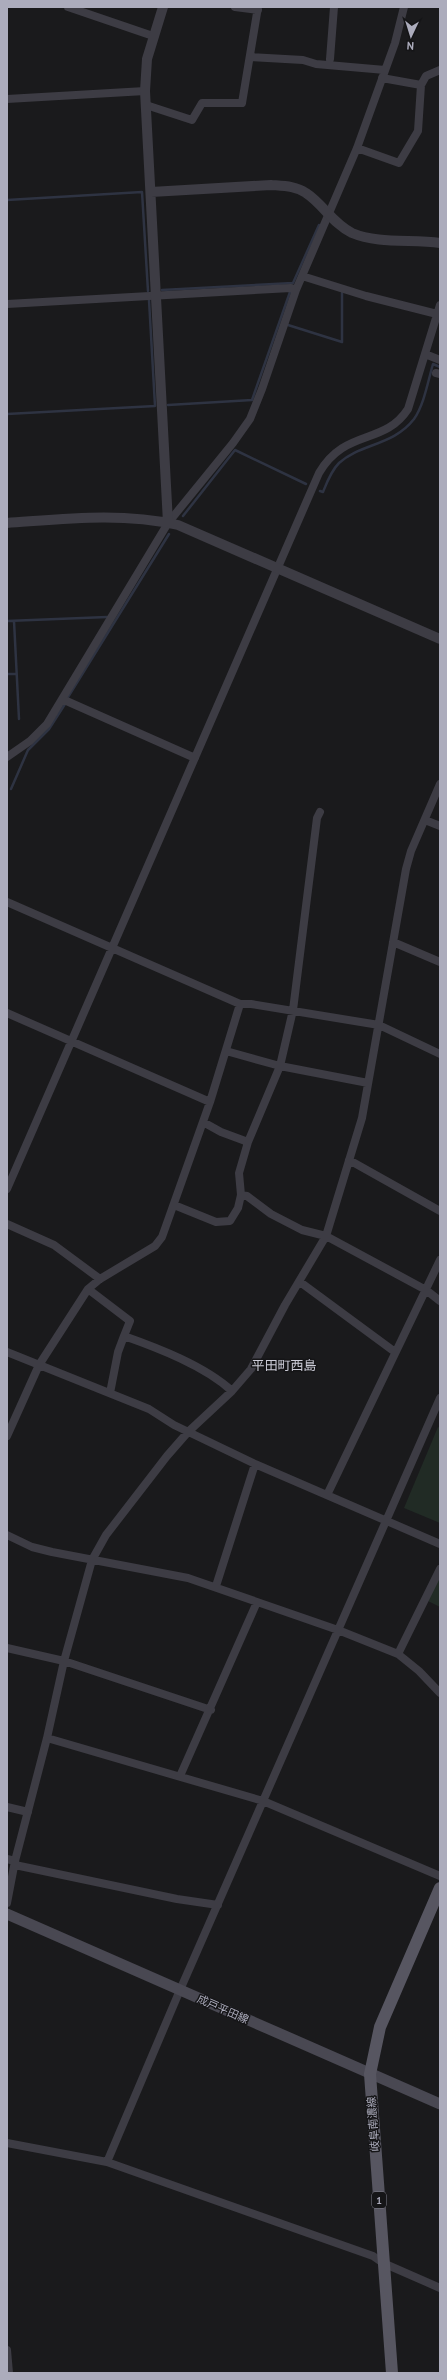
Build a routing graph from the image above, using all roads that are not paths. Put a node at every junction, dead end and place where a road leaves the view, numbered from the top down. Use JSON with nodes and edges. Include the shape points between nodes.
{"nodes":[{"id":1,"x":68,"y":7,"type":"edge"},
{"id":2,"x":163,"y":7,"type":"edge"},
{"id":3,"x":235,"y":7,"type":"edge"},
{"id":4,"x":334,"y":7,"type":"edge"},
{"id":5,"x":404,"y":7,"type":"edge"},
{"id":6,"x":258,"y":9,"type":"edge"},
{"id":7,"x":153,"y":36,"type":"junction"},
{"id":8,"x":251,"y":58,"type":"junction"},
{"id":9,"x":330,"y":59,"type":"dead end"},
{"id":10,"x":440,"y":70,"type":"edge"},
{"id":11,"x":383,"y":74,"type":"junction"},
{"id":12,"x":421,"y":85,"type":"junction"},
{"id":13,"x":145,"y":91,"type":"junction"},
{"id":14,"x":7,"y":99,"type":"edge"},
{"id":15,"x":146,"y":105,"type":"junction"},
{"id":16,"x":357,"y":148,"type":"junction"},
{"id":17,"x":151,"y":192,"type":"junction"},
{"id":18,"x":328,"y":214,"type":"junction"},
{"id":19,"x":440,"y":243,"type":"edge"},
{"id":20,"x":302,"y":276,"type":"junction"},
{"id":21,"x":296,"y":290,"type":"junction"},
{"id":22,"x":156,"y":296,"type":"junction"},
{"id":23,"x":7,"y":304,"type":"edge"},
{"id":24,"x":439,"y":310,"type":"edge"},
{"id":25,"x":425,"y":354,"type":"junction"},
{"id":26,"x":440,"y":360,"type":"edge"},
{"id":27,"x":7,"y":523,"type":"edge"},
{"id":28,"x":168,"y":523,"type":"junction"},
{"id":29,"x":278,"y":568,"type":"junction"},
{"id":30,"x":440,"y":639,"type":"edge"},
{"id":31,"x":62,"y":699,"type":"junction"},
{"id":32,"x":7,"y":757,"type":"edge"},
{"id":33,"x":195,"y":758,"type":"junction"},
{"id":34,"x":440,"y":784,"type":"edge"},
{"id":35,"x":320,"y":812,"type":"dead end"},
{"id":36,"x":425,"y":820,"type":"junction"},
{"id":37,"x":440,"y":826,"type":"edge"},
{"id":38,"x":7,"y":902,"type":"edge"},
{"id":39,"x":393,"y":942,"type":"junction"},
{"id":40,"x":112,"y":948,"type":"junction"},
{"id":41,"x":440,"y":962,"type":"edge"},
{"id":42,"x":240,"y":1004,"type":"junction"},
{"id":43,"x":293,"y":1010,"type":"junction"},
{"id":44,"x":7,"y":1013,"type":"edge"},
{"id":45,"x":379,"y":1025,"type":"junction"},
{"id":46,"x":71,"y":1041,"type":"junction"},
{"id":47,"x":226,"y":1051,"type":"junction"},
{"id":48,"x":440,"y":1054,"type":"edge"},
{"id":49,"x":280,"y":1066,"type":"junction"},
{"id":50,"x":368,"y":1083,"type":"junction"},
{"id":51,"x":210,"y":1102,"type":"junction"},
{"id":52,"x":203,"y":1122,"type":"junction"},
{"id":53,"x":248,"y":1142,"type":"junction"},
{"id":54,"x":349,"y":1160,"type":"junction"},
{"id":55,"x":7,"y":1189,"type":"edge"},
{"id":56,"x":240,"y":1195,"type":"junction"},
{"id":57,"x":174,"y":1205,"type":"junction"},
{"id":58,"x":440,"y":1211,"type":"edge"},
{"id":59,"x":7,"y":1224,"type":"edge"},
{"id":60,"x":326,"y":1236,"type":"junction"},
{"id":61,"x":440,"y":1260,"type":"edge"},
{"id":62,"x":100,"y":1279,"type":"junction"},
{"id":63,"x":300,"y":1282,"type":"junction"},
{"id":64,"x":88,"y":1290,"type":"junction"},
{"id":65,"x":426,"y":1290,"type":"junction"},
{"id":66,"x":440,"y":1301,"type":"edge"},
{"id":67,"x":124,"y":1336,"type":"junction"},
{"id":68,"x":7,"y":1352,"type":"edge"},
{"id":69,"x":395,"y":1352,"type":"junction"},
{"id":70,"x":39,"y":1365,"type":"junction"},
{"id":71,"x":232,"y":1391,"type":"junction"},
{"id":72,"x":110,"y":1393,"type":"junction"},
{"id":73,"x":440,"y":1398,"type":"edge"},
{"id":74,"x":188,"y":1432,"type":"junction"},
{"id":75,"x":7,"y":1436,"type":"edge"},
{"id":76,"x":255,"y":1464,"type":"junction"},
{"id":77,"x":326,"y":1495,"type":"junction"},
{"id":78,"x":386,"y":1520,"type":"junction"},
{"id":79,"x":7,"y":1535,"type":"edge"},
{"id":80,"x":440,"y":1544,"type":"edge"},
{"id":81,"x":92,"y":1560,"type":"junction"},
{"id":82,"x":440,"y":1569,"type":"edge"},
{"id":83,"x":216,"y":1586,"type":"junction"},
{"id":84,"x":258,"y":1602,"type":"junction"},
{"id":85,"x":338,"y":1630,"type":"junction"},
{"id":86,"x":7,"y":1648,"type":"edge"},
{"id":87,"x":398,"y":1654,"type":"junction"},
{"id":88,"x":64,"y":1661,"type":"junction"},
{"id":89,"x":440,"y":1694,"type":"edge"},
{"id":90,"x":211,"y":1710,"type":"junction"},
{"id":91,"x":48,"y":1738,"type":"junction"},
{"id":92,"x":180,"y":1776,"type":"junction"},
{"id":93,"x":263,"y":1801,"type":"junction"},
{"id":94,"x":7,"y":1807,"type":"edge"},
{"id":95,"x":28,"y":1812,"type":"junction"},
{"id":96,"x":12,"y":1862,"type":"edge"},
{"id":97,"x":440,"y":1876,"type":"edge"},
{"id":98,"x":440,"y":1888,"type":"edge"},
{"id":99,"x":7,"y":1903,"type":"edge"},
{"id":100,"x":218,"y":1905,"type":"junction"},
{"id":101,"x":7,"y":1914,"type":"edge"},
{"id":102,"x":180,"y":1990,"type":"junction"},
{"id":103,"x":370,"y":2074,"type":"junction"},
{"id":104,"x":440,"y":2104,"type":"edge"},
{"id":105,"x":7,"y":2143,"type":"edge"},
{"id":106,"x":107,"y":2162,"type":"junction"},
{"id":107,"x":383,"y":2263,"type":"junction"},
{"id":108,"x":440,"y":2288,"type":"edge"},
{"id":109,"x":7,"y":2350,"type":"edge"},
{"id":110,"x":9,"y":2373,"type":"edge"},
{"id":111,"x":392,"y":2373,"type":"edge"}],
"edges":[{"from":1,"to":7,"type":"street"},
{"from":2,"to":7,"type":"street"},
{"from":3,"to":6,"type":"street"},
{"from":4,"to":9,"type":"street"},
{"from":5,"to":11,"type":"street"},
{"from":6,"to":8,"type":"street"},
{"from":7,"to":13,"type":"street","via":[[147,60]]},
{"from":8,"to":11,"type":"street","via":[[304,60]]},
{"from":8,"to":15,"type":"street","via":[[242,104],[202,103],[192,120]]},
{"from":10,"to":12,"type":"street","via":[[426,76]]},
{"from":11,"to":12,"type":"street"},
{"from":11,"to":16,"type":"street"},
{"from":12,"to":16,"type":"street","via":[[418,131],[398,163]]},
{"from":13,"to":14,"type":"street"},
{"from":13,"to":15,"type":"street"},
{"from":15,"to":17,"type":"street"},
{"from":16,"to":18,"type":"street"},
{"from":17,"to":18,"type":"street","via":[[271,185],[291,187],[305,192]]},
{"from":17,"to":22,"type":"street"},
{"from":18,"to":19,"type":"street","via":[[352,233],[374,238]]},
{"from":18,"to":20,"type":"street"},
{"from":20,"to":21,"type":"street"},
{"from":20,"to":24,"type":"street","via":[[366,296]]},
{"from":21,"to":22,"type":"street","via":[[291,288]]},
{"from":21,"to":28,"type":"street","via":[[250,419]]},
{"from":22,"to":23,"type":"street"},
{"from":22,"to":28,"type":"street"},
{"from":24,"to":25,"type":"street"},
{"from":25,"to":26,"type":"street"},
{"from":25,"to":29,"type":"street","via":[[408,409],[400,420],[381,432],[359,438],[342,447],[325,463]]},
{"from":27,"to":28,"type":"street","via":[[114,517]]},
{"from":28,"to":29,"type":"street","via":[[194,531]]},
{"from":28,"to":31,"type":"street"},
{"from":29,"to":30,"type":"street"},
{"from":29,"to":33,"type":"street"},
{"from":31,"to":32,"type":"street","via":[[47,724],[30,741]]},
{"from":31,"to":33,"type":"street"},
{"from":33,"to":40,"type":"street"},
{"from":34,"to":36,"type":"street"},
{"from":35,"to":43,"type":"street","via":[[316,818]]},
{"from":36,"to":37,"type":"street"},
{"from":36,"to":39,"type":"street","via":[[406,869]]},
{"from":38,"to":40,"type":"street"},
{"from":39,"to":41,"type":"street"},
{"from":39,"to":45,"type":"street"},
{"from":40,"to":42,"type":"street"},
{"from":40,"to":46,"type":"street"},
{"from":42,"to":43,"type":"street"},
{"from":42,"to":47,"type":"street"},
{"from":43,"to":45,"type":"street"},
{"from":43,"to":49,"type":"street"},
{"from":44,"to":46,"type":"street"},
{"from":45,"to":48,"type":"street"},
{"from":45,"to":50,"type":"street"},
{"from":46,"to":51,"type":"street"},
{"from":46,"to":55,"type":"street"},
{"from":47,"to":49,"type":"street"},
{"from":47,"to":51,"type":"street"},
{"from":49,"to":50,"type":"street"},
{"from":49,"to":53,"type":"street"},
{"from":50,"to":54,"type":"street","via":[[362,1118]]},
{"from":51,"to":52,"type":"street"},
{"from":52,"to":53,"type":"street"},
{"from":52,"to":57,"type":"street"},
{"from":53,"to":56,"type":"street","via":[[239,1173]]},
{"from":54,"to":58,"type":"street"},
{"from":54,"to":60,"type":"street"},
{"from":56,"to":57,"type":"street","via":[[238,1208],[230,1221],[216,1222]]},
{"from":56,"to":60,"type":"street","via":[[247,1196],[271,1214],[302,1230]]},
{"from":57,"to":62,"type":"street","via":[[162,1237],[155,1246]]},
{"from":59,"to":62,"type":"street","via":[[54,1245]]},
{"from":60,"to":63,"type":"street"},
{"from":60,"to":65,"type":"street"},
{"from":61,"to":65,"type":"street"},
{"from":62,"to":64,"type":"street"},
{"from":63,"to":69,"type":"street"},
{"from":63,"to":71,"type":"street","via":[[251,1369]]},
{"from":64,"to":67,"type":"street","via":[[130,1321]]},
{"from":64,"to":70,"type":"street"},
{"from":65,"to":66,"type":"street"},
{"from":65,"to":69,"type":"street"},
{"from":67,"to":71,"type":"street","via":[[155,1346],[182,1359]]},
{"from":67,"to":72,"type":"street","via":[[118,1352]]},
{"from":68,"to":70,"type":"street"},
{"from":69,"to":77,"type":"street"},
{"from":70,"to":72,"type":"street"},
{"from":70,"to":75,"type":"street"},
{"from":71,"to":74,"type":"street"},
{"from":72,"to":74,"type":"street","via":[[149,1409]]},
{"from":73,"to":78,"type":"street"},
{"from":74,"to":76,"type":"street"},
{"from":74,"to":81,"type":"street","via":[[136,1494],[106,1535]]},
{"from":76,"to":77,"type":"street"},
{"from":76,"to":83,"type":"street"},
{"from":77,"to":78,"type":"street"},
{"from":78,"to":80,"type":"street"},
{"from":78,"to":85,"type":"street"},
{"from":79,"to":81,"type":"street","via":[[32,1547]]},
{"from":81,"to":83,"type":"street","via":[[160,1571]]},
{"from":81,"to":88,"type":"street"},
{"from":82,"to":87,"type":"street"},
{"from":83,"to":84,"type":"street"},
{"from":84,"to":85,"type":"street"},
{"from":84,"to":90,"type":"street"},
{"from":85,"to":87,"type":"street"},
{"from":85,"to":93,"type":"street"},
{"from":86,"to":88,"type":"street"},
{"from":87,"to":89,"type":"street"},
{"from":88,"to":90,"type":"street"},
{"from":88,"to":91,"type":"street"},
{"from":90,"to":92,"type":"street"},
{"from":91,"to":92,"type":"street"},
{"from":91,"to":95,"type":"street"},
{"from":92,"to":93,"type":"street"},
{"from":93,"to":97,"type":"street"},
{"from":93,"to":100,"type":"street"},
{"from":94,"to":95,"type":"street"},
{"from":95,"to":96,"type":"street"},
{"from":96,"to":99,"type":"street"},
{"from":96,"to":100,"type":"street","via":[[177,1899]]},
{"from":98,"to":103,"type":"main road","name":"岐阜南濃線","number":"1","via":[[380,2027]]},
{"from":100,"to":102,"type":"street"},
{"from":101,"to":102,"type":"main road","name":"成戸平田線"},
{"from":102,"to":103,"type":"main road","name":"成戸平田線"},
{"from":102,"to":106,"type":"street"},
{"from":103,"to":104,"type":"main road","name":"成戸平田線"},
{"from":103,"to":107,"type":"main road","name":"岐阜南濃線","number":"1"},
{"from":105,"to":106,"type":"street"},
{"from":106,"to":107,"type":"street","via":[[373,2256]]},
{"from":107,"to":108,"type":"street"},
{"from":107,"to":111,"type":"main road","name":"岐阜南濃線","number":"1"},
{"from":109,"to":110,"type":"street"}]}
